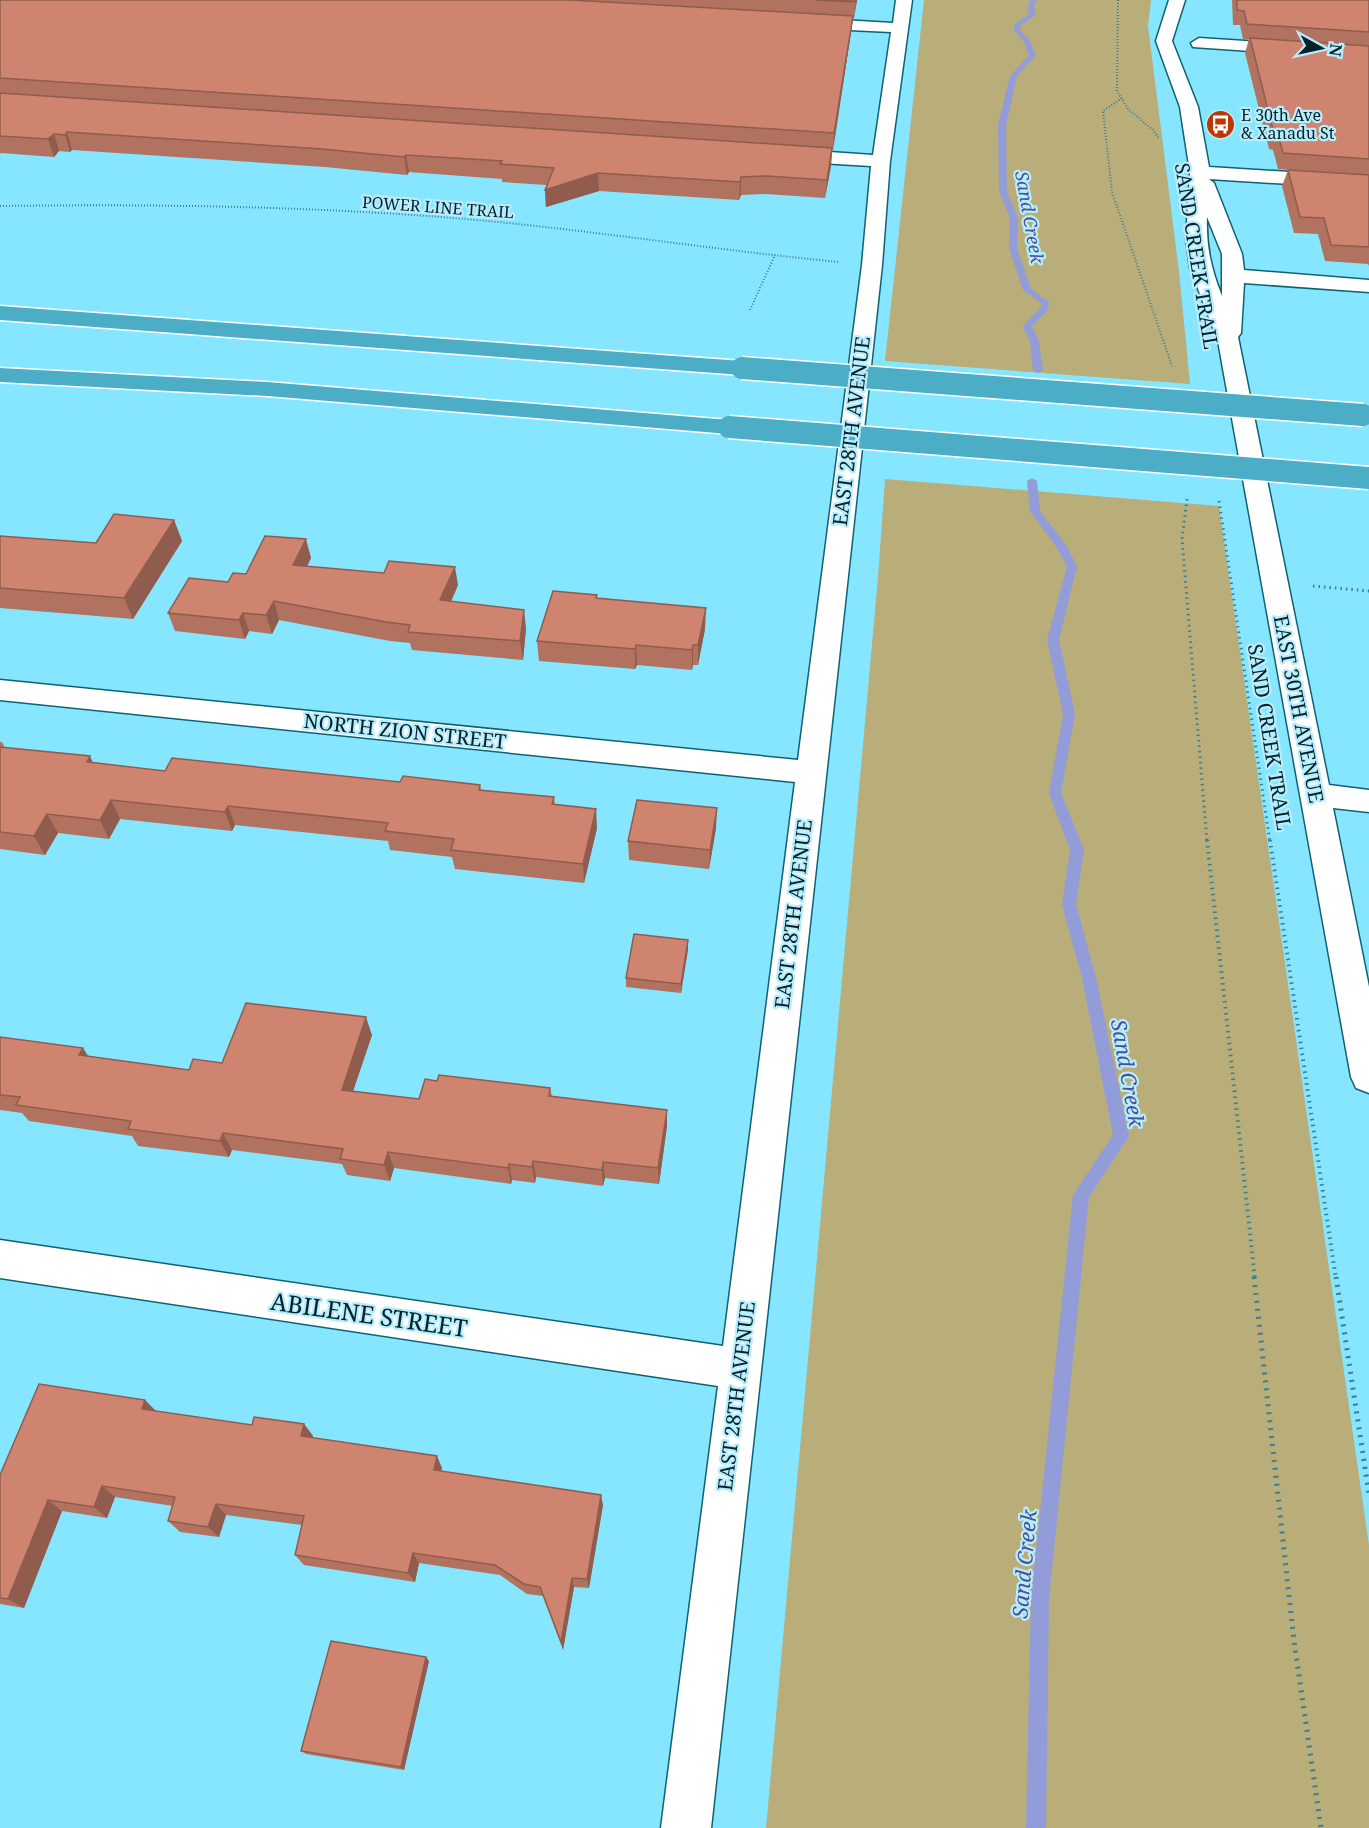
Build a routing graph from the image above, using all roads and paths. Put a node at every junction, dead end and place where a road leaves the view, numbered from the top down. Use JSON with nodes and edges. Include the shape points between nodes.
{"nodes":[{"id":1,"x":1118,"y":0,"type":"edge"},
{"id":2,"x":1177,"y":0,"type":"edge"},
{"id":3,"x":1184,"y":0,"type":"edge"},
{"id":4,"x":902,"y":14,"type":"edge"},
{"id":5,"x":796,"y":22,"type":"edge"},
{"id":6,"x":1187,"y":42,"type":"junction"},
{"id":7,"x":1369,"y":54,"type":"edge"},
{"id":8,"x":1122,"y":98,"type":"junction"},
{"id":9,"x":1188,"y":106,"type":"junction"},
{"id":10,"x":1159,"y":140,"type":"dead end"},
{"id":11,"x":772,"y":154,"type":"edge"},
{"id":12,"x":881,"y":161,"type":"junction"},
{"id":13,"x":1200,"y":172,"type":"junction"},
{"id":14,"x":1369,"y":183,"type":"edge"},
{"id":15,"x":0,"y":206,"type":"edge"},
{"id":16,"x":775,"y":255,"type":"junction"},
{"id":17,"x":872,"y":265,"type":"junction"},
{"id":18,"x":1234,"y":276,"type":"junction"},
{"id":19,"x":1369,"y":286,"type":"edge"},
{"id":20,"x":750,"y":310,"type":"dead end"},
{"id":21,"x":0,"y":313,"type":"edge"},
{"id":22,"x":1229,"y":341,"type":"junction"},
{"id":23,"x":1173,"y":373,"type":"dead end"},
{"id":24,"x":0,"y":375,"type":"edge"},
{"id":25,"x":1366,"y":415,"type":"edge"},
{"id":26,"x":1369,"y":478,"type":"edge"},
{"id":27,"x":1217,"y":491,"type":"dead end"},
{"id":28,"x":1187,"y":497,"type":"dead end"},
{"id":29,"x":1327,"y":587,"type":"dead end"},
{"id":30,"x":1369,"y":591,"type":"edge"},
{"id":31,"x":0,"y":690,"type":"edge"},
{"id":32,"x":810,"y":772,"type":"junction"},
{"id":33,"x":1315,"y":795,"type":"junction"},
{"id":34,"x":1369,"y":801,"type":"edge"},
{"id":35,"x":1369,"y":1077,"type":"edge"},
{"id":36,"x":0,"y":1259,"type":"edge"},
{"id":37,"x":739,"y":1369,"type":"junction"},
{"id":38,"x":1369,"y":1494,"type":"edge"},
{"id":39,"x":686,"y":1828,"type":"edge"},
{"id":40,"x":1321,"y":1828,"type":"edge"}],
"edges":[{"from":1,"to":8,"type":"path","via":[[1117,91]]},
{"from":2,"to":6,"type":"street","name":"EAST 30TH AVENUE"},
{"from":3,"to":6,"type":"street","name":"EAST 30TH AVENUE"},
{"from":4,"to":5,"type":"street"},
{"from":4,"to":12,"type":"street","name":"EAST 28TH AVENUE"},
{"from":6,"to":7,"type":"street"},
{"from":6,"to":9,"type":"street","name":"EAST 30TH AVENUE"},
{"from":6,"to":9,"type":"street","name":"EAST 30TH AVENUE"},
{"from":8,"to":10,"type":"path","name":"SAND CREEK TRAIL"},
{"from":8,"to":23,"type":"path","via":[[1103,111],[1112,192]]},
{"from":9,"to":13,"type":"street","name":"EAST 30TH AVENUE"},
{"from":11,"to":12,"type":"street"},
{"from":12,"to":17,"type":"street","name":"EAST 28TH AVENUE"},
{"from":13,"to":14,"type":"street"},
{"from":13,"to":18,"type":"street","name":"EAST 30TH AVENUE","via":[[1232,254]]},
{"from":13,"to":22,"type":"street","name":"EAST 30TH AVENUE","via":[[1197,250],[1204,281]]},
{"from":15,"to":16,"type":"path","name":"POWER LINE TRAIL","via":[[221,206],[464,219]]},
{"from":16,"to":17,"type":"path","name":"POWER LINE TRAIL"},
{"from":16,"to":20,"type":"path"},
{"from":17,"to":32,"type":"street","name":"EAST 28TH AVENUE"},
{"from":18,"to":19,"type":"street"},
{"from":18,"to":22,"type":"street","name":"EAST 30TH AVENUE"},
{"from":21,"to":25,"type":"highway","bridge":true},
{"from":22,"to":33,"type":"street","name":"EAST 30TH AVENUE"},
{"from":24,"to":26,"type":"highway","bridge":true,"via":[[267,389]]},
{"from":27,"to":38,"type":"path","name":"SAND CREEK TRAIL"},
{"from":28,"to":40,"type":"path","via":[[1182,539],[1207,840],[1294,1641]]},
{"from":29,"to":30,"type":"path"},
{"from":31,"to":32,"type":"street","name":"NORTH ZION STREET"},
{"from":32,"to":37,"type":"street","name":"EAST 28TH AVENUE"},
{"from":33,"to":34,"type":"street"},
{"from":33,"to":35,"type":"street","name":"EAST 30TH AVENUE"},
{"from":36,"to":37,"type":"street","name":"ABILENE STREET"},
{"from":37,"to":39,"type":"street","name":"EAST 28TH AVENUE"}]}
